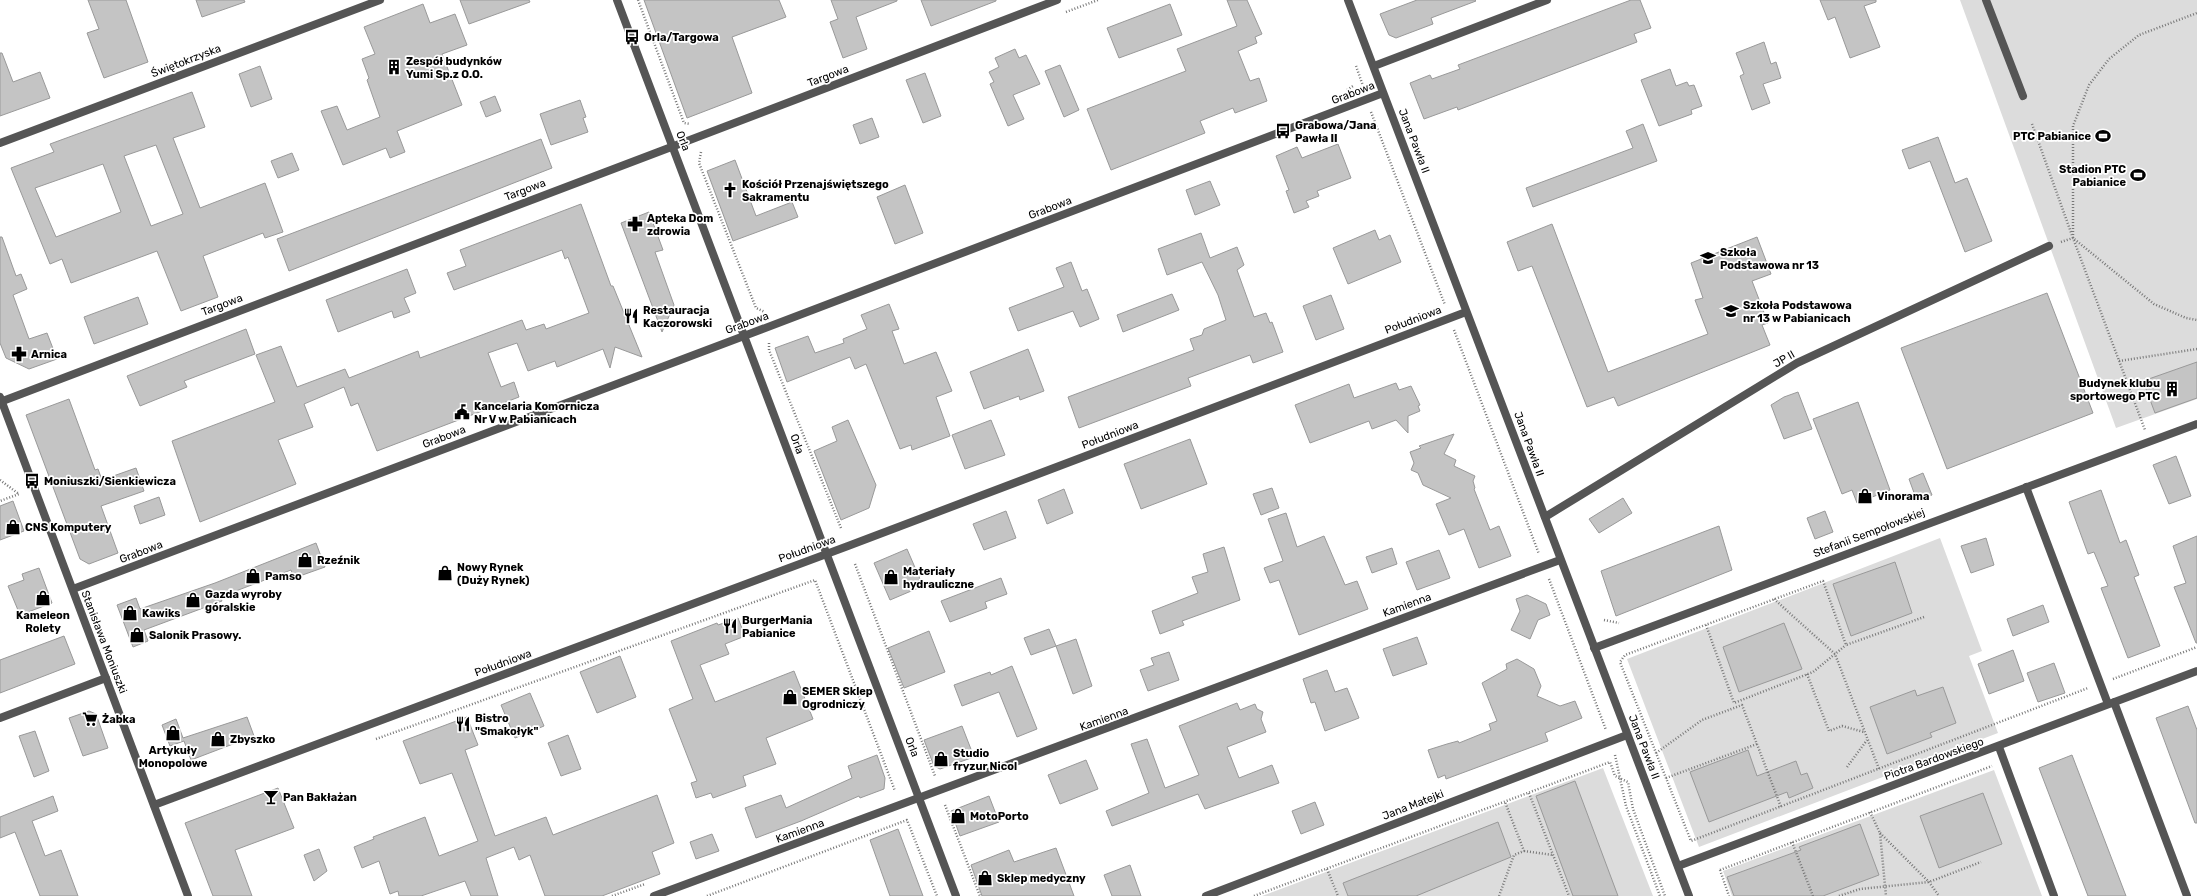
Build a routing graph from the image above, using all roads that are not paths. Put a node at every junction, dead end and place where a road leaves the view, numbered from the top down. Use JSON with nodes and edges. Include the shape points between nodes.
{"nodes":[{"id":1,"x":380,"y":0,"type":"edge"},
{"id":2,"x":617,"y":0,"type":"edge"},
{"id":3,"x":1057,"y":0,"type":"edge"},
{"id":4,"x":1348,"y":0,"type":"edge"},
{"id":5,"x":1547,"y":0,"type":"edge"},
{"id":6,"x":1986,"y":0,"type":"edge"},
{"id":7,"x":1374,"y":66,"type":"junction"},
{"id":8,"x":1384,"y":93,"type":"junction"},
{"id":9,"x":2023,"y":96,"type":"dead end"},
{"id":10,"x":0,"y":143,"type":"edge"},
{"id":11,"x":674,"y":146,"type":"junction"},
{"id":12,"x":2049,"y":246,"type":"road end"},
{"id":13,"x":1466,"y":312,"type":"junction"},
{"id":14,"x":744,"y":336,"type":"junction"},
{"id":15,"x":1,"y":400,"type":"edge"},
{"id":16,"x":2197,"y":424,"type":"edge"},
{"id":17,"x":2026,"y":487,"type":"junction"},
{"id":18,"x":1545,"y":517,"type":"junction"},
{"id":19,"x":826,"y":554,"type":"junction"},
{"id":20,"x":1560,"y":560,"type":"junction"},
{"id":21,"x":73,"y":589,"type":"junction"},
{"id":22,"x":1594,"y":648,"type":"junction"},
{"id":23,"x":2197,"y":671,"type":"edge"},
{"id":24,"x":106,"y":678,"type":"junction"},
{"id":25,"x":2111,"y":703,"type":"junction"},
{"id":26,"x":0,"y":718,"type":"edge"},
{"id":27,"x":1627,"y":735,"type":"junction"},
{"id":28,"x":1999,"y":747,"type":"junction"},
{"id":29,"x":920,"y":799,"type":"junction"},
{"id":30,"x":154,"y":805,"type":"junction"},
{"id":31,"x":1678,"y":866,"type":"junction"},
{"id":32,"x":188,"y":896,"type":"edge"},
{"id":33,"x":654,"y":896,"type":"edge"},
{"id":34,"x":956,"y":896,"type":"edge"},
{"id":35,"x":1206,"y":896,"type":"edge"},
{"id":36,"x":1689,"y":896,"type":"edge"},
{"id":37,"x":2054,"y":896,"type":"edge"},
{"id":38,"x":2187,"y":896,"type":"edge"}],
"edges":[{"from":1,"to":10,"type":"street","name":"Świętokrzyska"},
{"from":2,"to":11,"type":"street","name":"Orla"},
{"from":3,"to":11,"type":"street","name":"Targowa"},
{"from":4,"to":7,"type":"street","name":"Jana Pawła II"},
{"from":5,"to":7,"type":"street","name":"Grabowa"},
{"from":6,"to":9,"type":"street"},
{"from":7,"to":8,"type":"street","name":"Jana Pawła II"},
{"from":8,"to":13,"type":"street","name":"Jana Pawła II"},
{"from":8,"to":14,"type":"street","name":"Grabowa"},
{"from":11,"to":14,"type":"street","name":"Orla"},
{"from":11,"to":15,"type":"street","name":"Targowa"},
{"from":12,"to":18,"type":"street","name":"JP II","via":[[1797,363]]},
{"from":13,"to":18,"type":"street","name":"Jana Pawła II"},
{"from":13,"to":19,"type":"street","name":"Południowa"},
{"from":14,"to":19,"type":"street","name":"Orla"},
{"from":14,"to":21,"type":"street","name":"Grabowa"},
{"from":15,"to":21,"type":"street","name":"Stanisława Moniuszki"},
{"from":16,"to":17,"type":"street","name":"Stefanii Sempołowskiej"},
{"from":17,"to":22,"type":"street","name":"Stefanii Sempołowskiej"},
{"from":17,"to":25,"type":"street","via":[[2100,684]]},
{"from":18,"to":20,"type":"street","name":"Jana Pawła II"},
{"from":19,"to":29,"type":"street","name":"Orla"},
{"from":19,"to":30,"type":"street","name":"Południowa"},
{"from":20,"to":22,"type":"street","name":"Jana Pawła II"},
{"from":20,"to":29,"type":"street","name":"Kamienna"},
{"from":21,"to":24,"type":"street","name":"Stanisława Moniuszki"},
{"from":22,"to":27,"type":"street","name":"Jana Pawła II"},
{"from":23,"to":25,"type":"street","name":"Piotra Bardowskiego"},
{"from":24,"to":26,"type":"street"},
{"from":24,"to":30,"type":"street","name":"Stanisława Moniuszki"},
{"from":25,"to":28,"type":"street","name":"Piotra Bardowskiego"},
{"from":25,"to":38,"type":"street"},
{"from":27,"to":31,"type":"street","name":"Jana Pawła II"},
{"from":27,"to":35,"type":"street","name":"Jana Matejki"},
{"from":28,"to":31,"type":"street","name":"Piotra Bardowskiego"},
{"from":28,"to":37,"type":"street"},
{"from":29,"to":33,"type":"street","name":"Kamienna"},
{"from":29,"to":34,"type":"street","name":"Orla"},
{"from":30,"to":32,"type":"street","name":"Stanisława Moniuszki"},
{"from":31,"to":36,"type":"street","name":"Jana Pawła II"}]}
